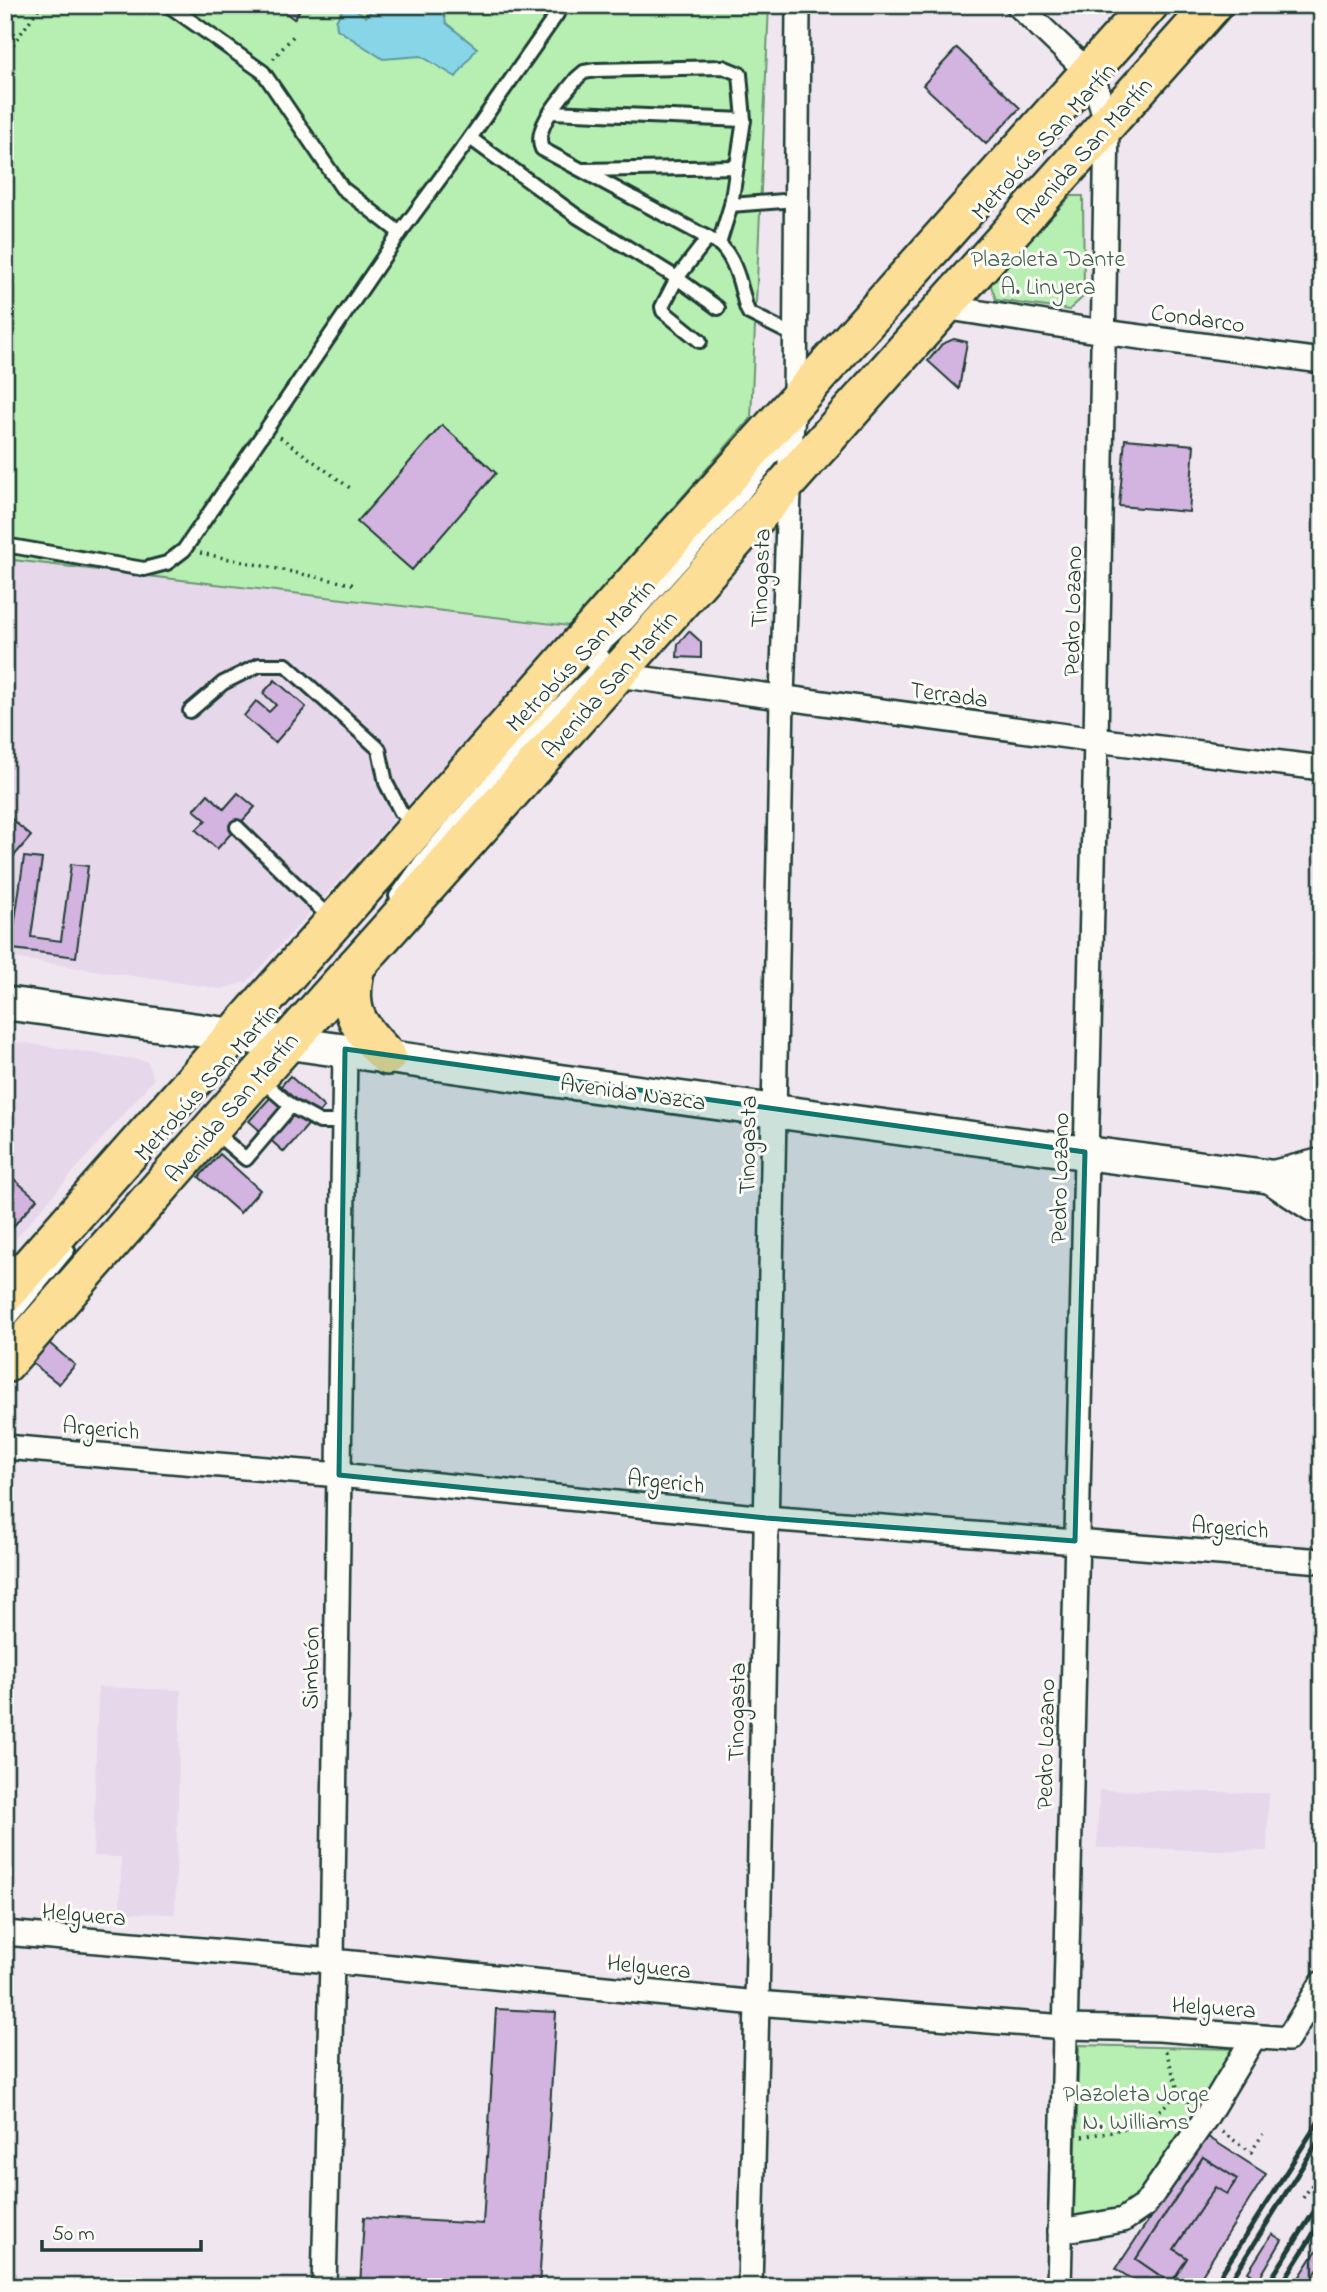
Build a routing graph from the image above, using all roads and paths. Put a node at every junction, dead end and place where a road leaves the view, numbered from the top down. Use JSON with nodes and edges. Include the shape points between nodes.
{"nodes":[{"id":1,"x":41,"y":5,"type":"edge"},
{"id":2,"x":169,"y":5,"type":"edge"},
{"id":3,"x":560,"y":5,"type":"edge"},
{"id":4,"x":797,"y":5,"type":"edge"},
{"id":5,"x":1018,"y":5,"type":"edge"},
{"id":6,"x":1149,"y":5,"type":"edge"},
{"id":7,"x":1213,"y":5,"type":"edge"},
{"id":8,"x":296,"y":33,"type":"dead end"},
{"id":9,"x":5,"y":56,"type":"edge"},
{"id":10,"x":262,"y":72,"type":"junction"},
{"id":11,"x":1099,"y":97,"type":"junction"},
{"id":12,"x":551,"y":112,"type":"junction"},
{"id":13,"x":744,"y":120,"type":"junction"},
{"id":14,"x":470,"y":138,"type":"junction"},
{"id":15,"x":737,"y":167,"type":"junction"},
{"id":16,"x":581,"y":170,"type":"junction"},
{"id":17,"x":796,"y":200,"type":"junction"},
{"id":18,"x":731,"y":205,"type":"junction"},
{"id":19,"x":400,"y":233,"type":"junction"},
{"id":20,"x":713,"y":241,"type":"junction"},
{"id":21,"x":677,"y":278,"type":"junction"},
{"id":22,"x":943,"y":307,"type":"junction"},
{"id":23,"x":718,"y":308,"type":"dead end"},
{"id":24,"x":1103,"y":332,"type":"junction"},
{"id":25,"x":795,"y":336,"type":"junction"},
{"id":26,"x":700,"y":341,"type":"dead end"},
{"id":27,"x":1322,"y":361,"type":"edge"},
{"id":28,"x":267,"y":428,"type":"junction"},
{"id":29,"x":796,"y":439,"type":"junction"},
{"id":30,"x":349,"y":488,"type":"dead end"},
{"id":31,"x":5,"y":545,"type":"edge"},
{"id":32,"x":184,"y":550,"type":"junction"},
{"id":33,"x":356,"y":585,"type":"dead end"},
{"id":34,"x":597,"y":660,"type":"junction"},
{"id":35,"x":782,"y":697,"type":"junction"},
{"id":36,"x":190,"y":711,"type":"dead end"},
{"id":37,"x":1096,"y":740,"type":"junction"},
{"id":38,"x":1322,"y":768,"type":"edge"},
{"id":39,"x":237,"y":827,"type":"dead end"},
{"id":40,"x":417,"y":828,"type":"junction"},
{"id":41,"x":396,"y":873,"type":"dead end"},
{"id":42,"x":390,"y":906,"type":"dead end"},
{"id":43,"x":334,"y":922,"type":"junction"},
{"id":44,"x":356,"y":966,"type":"junction"},
{"id":45,"x":5,"y":1003,"type":"edge"},
{"id":46,"x":263,"y":1042,"type":"junction"},
{"id":47,"x":345,"y":1049,"type":"junction"},
{"id":48,"x":387,"y":1056,"type":"junction"},
{"id":49,"x":291,"y":1106,"type":"junction"},
{"id":50,"x":774,"y":1112,"type":"junction"},
{"id":51,"x":344,"y":1122,"type":"junction"},
{"id":52,"x":212,"y":1129,"type":"junction"},
{"id":53,"x":1085,"y":1152,"type":"junction"},
{"id":54,"x":1322,"y":1160,"type":"edge"},
{"id":55,"x":1261,"y":1176,"type":"junction"},
{"id":56,"x":1322,"y":1184,"type":"edge"},
{"id":57,"x":1322,"y":1210,"type":"edge"},
{"id":58,"x":79,"y":1235,"type":"dead end"},
{"id":59,"x":77,"y":1259,"type":"dead end"},
{"id":60,"x":5,"y":1294,"type":"edge"},
{"id":61,"x":5,"y":1326,"type":"edge"},
{"id":62,"x":5,"y":1340,"type":"edge"},
{"id":63,"x":5,"y":1364,"type":"edge"},
{"id":64,"x":5,"y":1447,"type":"edge"},
{"id":65,"x":339,"y":1475,"type":"junction"},
{"id":66,"x":766,"y":1518,"type":"junction"},
{"id":67,"x":1075,"y":1541,"type":"junction"},
{"id":68,"x":1322,"y":1561,"type":"edge"},
{"id":69,"x":5,"y":1934,"type":"edge"},
{"id":70,"x":332,"y":1961,"type":"junction"},
{"id":71,"x":1322,"y":1983,"type":"edge"},
{"id":72,"x":757,"y":2003,"type":"junction"},
{"id":73,"x":1065,"y":2027,"type":"junction"},
{"id":74,"x":1159,"y":2029,"type":"junction"},
{"id":75,"x":1254,"y":2037,"type":"junction"},
{"id":76,"x":1179,"y":2093,"type":"junction"},
{"id":77,"x":1205,"y":2119,"type":"junction"},
{"id":78,"x":1263,"y":2134,"type":"dead end"},
{"id":79,"x":1063,"y":2140,"type":"junction"},
{"id":80,"x":1238,"y":2145,"type":"dead end"},
{"id":81,"x":1319,"y":2173,"type":"edge"},
{"id":82,"x":1303,"y":2199,"type":"dead end"},
{"id":83,"x":1060,"y":2231,"type":"junction"},
{"id":84,"x":324,"y":2287,"type":"edge"},
{"id":85,"x":750,"y":2287,"type":"edge"},
{"id":86,"x":1059,"y":2287,"type":"edge"}],
"edges":[{"from":1,"to":9,"type":"path"},
{"from":2,"to":10,"type":"lane"},
{"from":3,"to":14,"type":"lane"},
{"from":4,"to":17,"type":"street","name":"Tinogasta"},
{"from":5,"to":11,"type":"street"},
{"from":6,"to":11,"type":"main road","name":"Avenida San Martín"},
{"from":7,"to":11,"type":"main road","name":"Avenida San Martín"},
{"from":8,"to":10,"type":"path"},
{"from":10,"to":19,"type":"lane","via":[[342,188]]},
{"from":11,"to":22,"type":"main road","name":"Avenida San Martín"},
{"from":11,"to":24,"type":"street","name":"Pedro Lozano"},
{"from":11,"to":29,"type":"main road","name":"Avenida San Martín"},
{"from":12,"to":13,"type":"lane"},
{"from":12,"to":13,"type":"lane","via":[[584,72],[723,67],[740,74]]},
{"from":12,"to":16,"type":"lane","via":[[540,130],[542,149]]},
{"from":13,"to":15,"type":"lane"},
{"from":14,"to":19,"type":"lane"},
{"from":14,"to":21,"type":"lane","via":[[578,217]]},
{"from":15,"to":16,"type":"lane"},
{"from":15,"to":18,"type":"lane"},
{"from":16,"to":20,"type":"lane"},
{"from":17,"to":18,"type":"lane"},
{"from":17,"to":25,"type":"street","name":"Tinogasta"},
{"from":18,"to":20,"type":"lane"},
{"from":19,"to":28,"type":"lane"},
{"from":20,"to":21,"type":"lane"},
{"from":20,"to":25,"type":"lane","via":[[730,258],[749,313]]},
{"from":21,"to":23,"type":"lane"},
{"from":21,"to":26,"type":"lane","via":[[663,311]]},
{"from":22,"to":24,"type":"street","name":"Condarco"},
{"from":22,"to":29,"type":"main road","name":"Avenida San Martín"},
{"from":24,"to":27,"type":"street","name":"Condarco"},
{"from":24,"to":37,"type":"street","name":"Pedro Lozano"},
{"from":25,"to":29,"type":"street","name":"Tinogasta"},
{"from":28,"to":30,"type":"path"},
{"from":28,"to":32,"type":"lane"},
{"from":29,"to":34,"type":"main road","name":"Avenida San Martín"},
{"from":29,"to":34,"type":"main road","name":"Avenida San Martín"},
{"from":29,"to":35,"type":"street","name":"Tinogasta"},
{"from":31,"to":32,"type":"lane","via":[[144,569],[167,563]]},
{"from":32,"to":33,"type":"path"},
{"from":34,"to":35,"type":"street","name":"Terrada"},
{"from":34,"to":40,"type":"main road","name":"Avenida San Martín"},
{"from":34,"to":41,"type":"lane","name":"Metrobús San Martín","via":[[546,699]]},
{"from":34,"to":42,"type":"lane","name":"Metrobús San Martín","via":[[421,861]]},
{"from":34,"to":44,"type":"main road","name":"Avenida San Martín"},
{"from":35,"to":37,"type":"street","name":"Terrada"},
{"from":35,"to":50,"type":"street","name":"Tinogasta"},
{"from":36,"to":40,"type":"lane","via":[[223,683],[258,665],[286,665],[379,749],[386,783],[401,812]]},
{"from":37,"to":38,"type":"street","name":"Terrada"},
{"from":37,"to":53,"type":"street","name":"Pedro Lozano"},
{"from":39,"to":43,"type":"lane"},
{"from":40,"to":43,"type":"main road","name":"Avenida San Martín"},
{"from":43,"to":46,"type":"main road","name":"Avenida San Martín"},
{"from":44,"to":46,"type":"main road","name":"Avenida San Martín"},
{"from":44,"to":48,"type":"main road","via":[[351,1000],[356,1019]]},
{"from":45,"to":46,"type":"main road","name":"Avenida Nazca"},
{"from":46,"to":47,"type":"main road","name":"Avenida Nazca"},
{"from":46,"to":49,"type":"lane"},
{"from":46,"to":52,"type":"main road","name":"Avenida San Martín"},
{"from":46,"to":60,"type":"main road","name":"Avenida San Martín"},
{"from":47,"to":48,"type":"main road","name":"Avenida Nazca"},
{"from":47,"to":51,"type":"street","name":"Simbrón"},
{"from":48,"to":50,"type":"main road","name":"Avenida Nazca"},
{"from":49,"to":51,"type":"lane","via":[[320,1122]]},
{"from":49,"to":52,"type":"lane","via":[[246,1159]]},
{"from":50,"to":53,"type":"main road","name":"Avenida Nazca"},
{"from":50,"to":66,"type":"street","name":"Tinogasta"},
{"from":51,"to":65,"type":"street","name":"Simbrón"},
{"from":52,"to":63,"type":"main road","name":"Avenida San Martín"},
{"from":53,"to":55,"type":"main road","name":"Avenida Nazca"},
{"from":53,"to":67,"type":"street","name":"Pedro Lozano"},
{"from":54,"to":55,"type":"street","name":"Avenida Nazca"},
{"from":55,"to":56,"type":"main road","name":"Avenida Nazca"},
{"from":55,"to":57,"type":"street","name":"Avenida Nazca","via":[[1311,1209]]},
{"from":58,"to":61,"type":"lane"},
{"from":59,"to":62,"type":"lane"},
{"from":64,"to":65,"type":"street","name":"Argerich"},
{"from":65,"to":66,"type":"street","name":"Argerich"},
{"from":65,"to":70,"type":"street","name":"Simbrón"},
{"from":66,"to":67,"type":"street","name":"Argerich"},
{"from":66,"to":72,"type":"street","name":"Tinogasta"},
{"from":67,"to":68,"type":"street","name":"Argerich"},
{"from":67,"to":73,"type":"street","name":"Pedro Lozano"},
{"from":69,"to":70,"type":"street","name":"Helguera"},
{"from":70,"to":72,"type":"street","name":"Helguera"},
{"from":70,"to":84,"type":"street","name":"Simbrón"},
{"from":71,"to":75,"type":"street","name":"Helguera","via":[[1288,2039]]},
{"from":72,"to":73,"type":"street","name":"Helguera"},
{"from":72,"to":85,"type":"street","name":"Tinogasta"},
{"from":73,"to":74,"type":"street","name":"Helguera"},
{"from":73,"to":79,"type":"street","name":"Pedro Lozano"},
{"from":74,"to":75,"type":"street","name":"Helguera"},
{"from":74,"to":76,"type":"path"},
{"from":75,"to":77,"type":"street"},
{"from":76,"to":77,"type":"path"},
{"from":76,"to":79,"type":"path","via":[[1143,2125]]},
{"from":77,"to":83,"type":"street","via":[[1145,2205],[1122,2220]]},
{"from":78,"to":80,"type":"path","via":[[1251,2152]]},
{"from":79,"to":83,"type":"street","name":"Pedro Lozano"},
{"from":81,"to":82,"type":"path"},
{"from":83,"to":86,"type":"street","name":"Pedro Lozano"}]}
